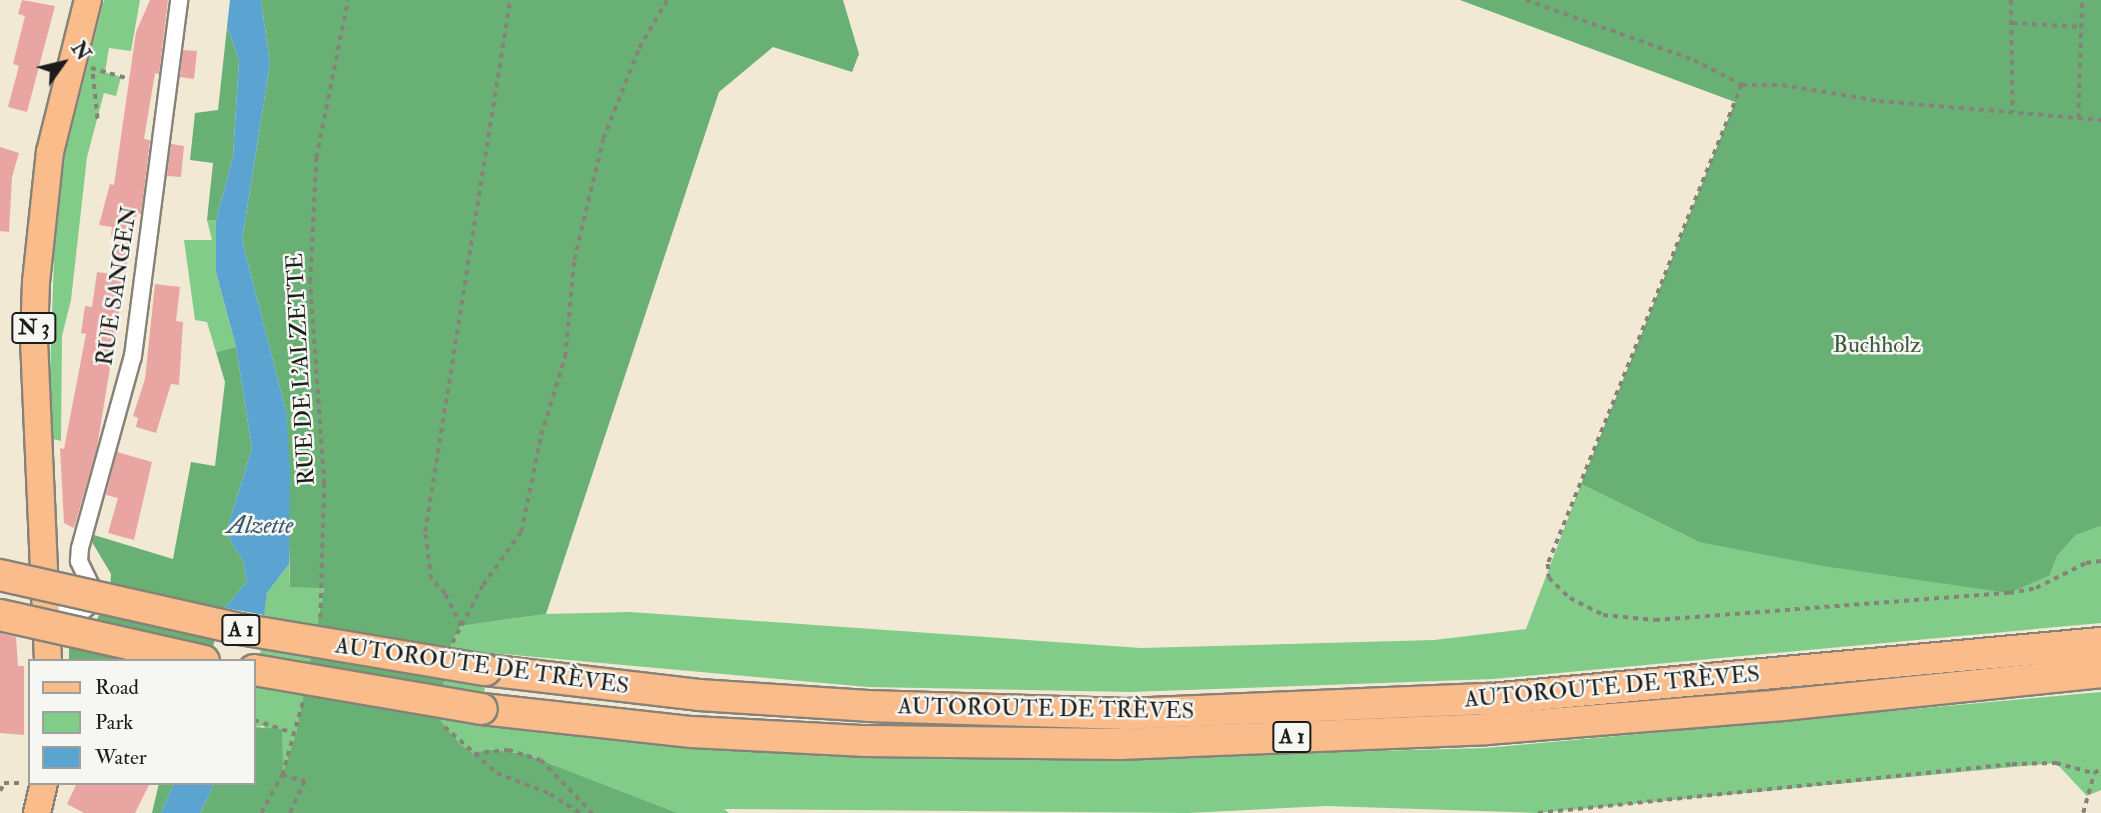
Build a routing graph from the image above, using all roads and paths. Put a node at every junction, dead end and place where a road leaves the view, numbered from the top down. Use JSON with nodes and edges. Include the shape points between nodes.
{"nodes":[{"id":1,"x":88,"y":0,"type":"edge"},
{"id":2,"x":179,"y":0,"type":"edge"},
{"id":3,"x":348,"y":0,"type":"edge"},
{"id":4,"x":510,"y":0,"type":"edge"},
{"id":5,"x":667,"y":0,"type":"edge"},
{"id":6,"x":1526,"y":0,"type":"edge"},
{"id":7,"x":2011,"y":0,"type":"edge"},
{"id":8,"x":2082,"y":0,"type":"edge"},
{"id":9,"x":2012,"y":23,"type":"junction"},
{"id":10,"x":2084,"y":27,"type":"junction"},
{"id":11,"x":86,"y":66,"type":"dead end"},
{"id":12,"x":92,"y":68,"type":"junction"},
{"id":13,"x":129,"y":79,"type":"dead end"},
{"id":14,"x":1742,"y":85,"type":"junction"},
{"id":15,"x":2013,"y":112,"type":"junction"},
{"id":16,"x":2078,"y":118,"type":"junction"},
{"id":17,"x":2101,"y":120,"type":"edge"},
{"id":18,"x":99,"y":121,"type":"dead end"},
{"id":19,"x":2101,"y":561,"type":"edge"},
{"id":20,"x":0,"y":575,"type":"edge"},
{"id":21,"x":46,"y":611,"type":"junction"},
{"id":22,"x":0,"y":615,"type":"edge"},
{"id":23,"x":317,"y":632,"type":"dead end"},
{"id":24,"x":2101,"y":643,"type":"edge"},
{"id":25,"x":48,"y":659,"type":"edge"},
{"id":26,"x":195,"y":659,"type":"edge"},
{"id":27,"x":256,"y":670,"type":"edge"},
{"id":28,"x":2101,"y":672,"type":"edge"},
{"id":29,"x":304,"y":695,"type":"dead end"},
{"id":30,"x":256,"y":721,"type":"edge"},
{"id":31,"x":442,"y":723,"type":"dead end"},
{"id":32,"x":296,"y":734,"type":"junction"},
{"id":33,"x":474,"y":754,"type":"junction"},
{"id":34,"x":2101,"y":769,"type":"edge"},
{"id":35,"x":2094,"y":773,"type":"junction"},
{"id":36,"x":282,"y":775,"type":"junction"},
{"id":37,"x":2,"y":782,"type":"edge"},
{"id":38,"x":28,"y":783,"type":"edge"},
{"id":39,"x":34,"y":785,"type":"edge"},
{"id":40,"x":0,"y":791,"type":"edge"},
{"id":41,"x":37,"y":813,"type":"edge"},
{"id":42,"x":261,"y":813,"type":"edge"},
{"id":43,"x":290,"y":813,"type":"edge"},
{"id":44,"x":580,"y":813,"type":"edge"},
{"id":45,"x":592,"y":813,"type":"edge"},
{"id":46,"x":1538,"y":813,"type":"edge"},
{"id":47,"x":2083,"y":813,"type":"edge"}],
"edges":[{"from":1,"to":21,"type":"main road","number":"N 3","via":[[50,152],[36,282]]},
{"from":2,"to":21,"type":"street","name":"RUE SANGEN","via":[[133,356],[80,548],[91,604],[77,616]]},
{"from":3,"to":23,"type":"path","name":"RUE DE L'ALZETTE","via":[[316,158],[310,282],[324,484],[324,587]]},
{"from":4,"to":5,"type":"path","via":[[425,533],[431,579],[461,626],[483,585],[521,532],[541,435],[565,357],[574,260],[603,139],[639,48]]},
{"from":6,"to":14,"type":"path","via":[[1694,60]]},
{"from":7,"to":9,"type":"path"},
{"from":8,"to":10,"type":"path"},
{"from":9,"to":10,"type":"path"},
{"from":9,"to":15,"type":"path"},
{"from":10,"to":16,"type":"path"},
{"from":11,"to":12,"type":"path"},
{"from":12,"to":13,"type":"path"},
{"from":12,"to":18,"type":"path"},
{"from":14,"to":15,"type":"path","via":[[1782,85],[1880,101]]},
{"from":14,"to":19,"type":"path","via":[[1548,564],[1549,579],[1570,598],[1603,615],[1655,620],[2009,593],[2036,588],[2086,563]]},
{"from":15,"to":16,"type":"path"},
{"from":16,"to":17,"type":"path"},
{"from":20,"to":24,"type":"highway","name":"AUTOROUTE DE TRÈVES","number":"A 1","bridge":true,"via":[[240,629],[486,670],[699,695],[868,706],[1126,713],[1491,699]]},
{"from":21,"to":25,"type":"main road","number":"N 3"},
{"from":22,"to":26,"type":"highway","number":"A 1","bridge":true},
{"from":27,"to":28,"type":"highway","name":"AUTOROUTE DE TRÈVES","number":"A 1","bridge":true,"via":[[482,709],[732,734],[866,741],[1120,744],[1486,729],[1783,705]]},
{"from":29,"to":32,"type":"path"},
{"from":30,"to":32,"type":"path"},
{"from":31,"to":33,"type":"path"},
{"from":32,"to":36,"type":"path"},
{"from":33,"to":44,"type":"path","via":[[497,773],[550,794]]},
{"from":33,"to":45,"type":"path","via":[[508,750],[541,760]]},
{"from":34,"to":35,"type":"path"},
{"from":35,"to":46,"type":"path","via":[[2056,763],[2012,764]]},
{"from":35,"to":47,"type":"path"},
{"from":36,"to":42,"type":"path"},
{"from":36,"to":43,"type":"path","via":[[305,781]]},
{"from":37,"to":38,"type":"path"},
{"from":37,"to":40,"type":"path"},
{"from":39,"to":41,"type":"main road"}]}
